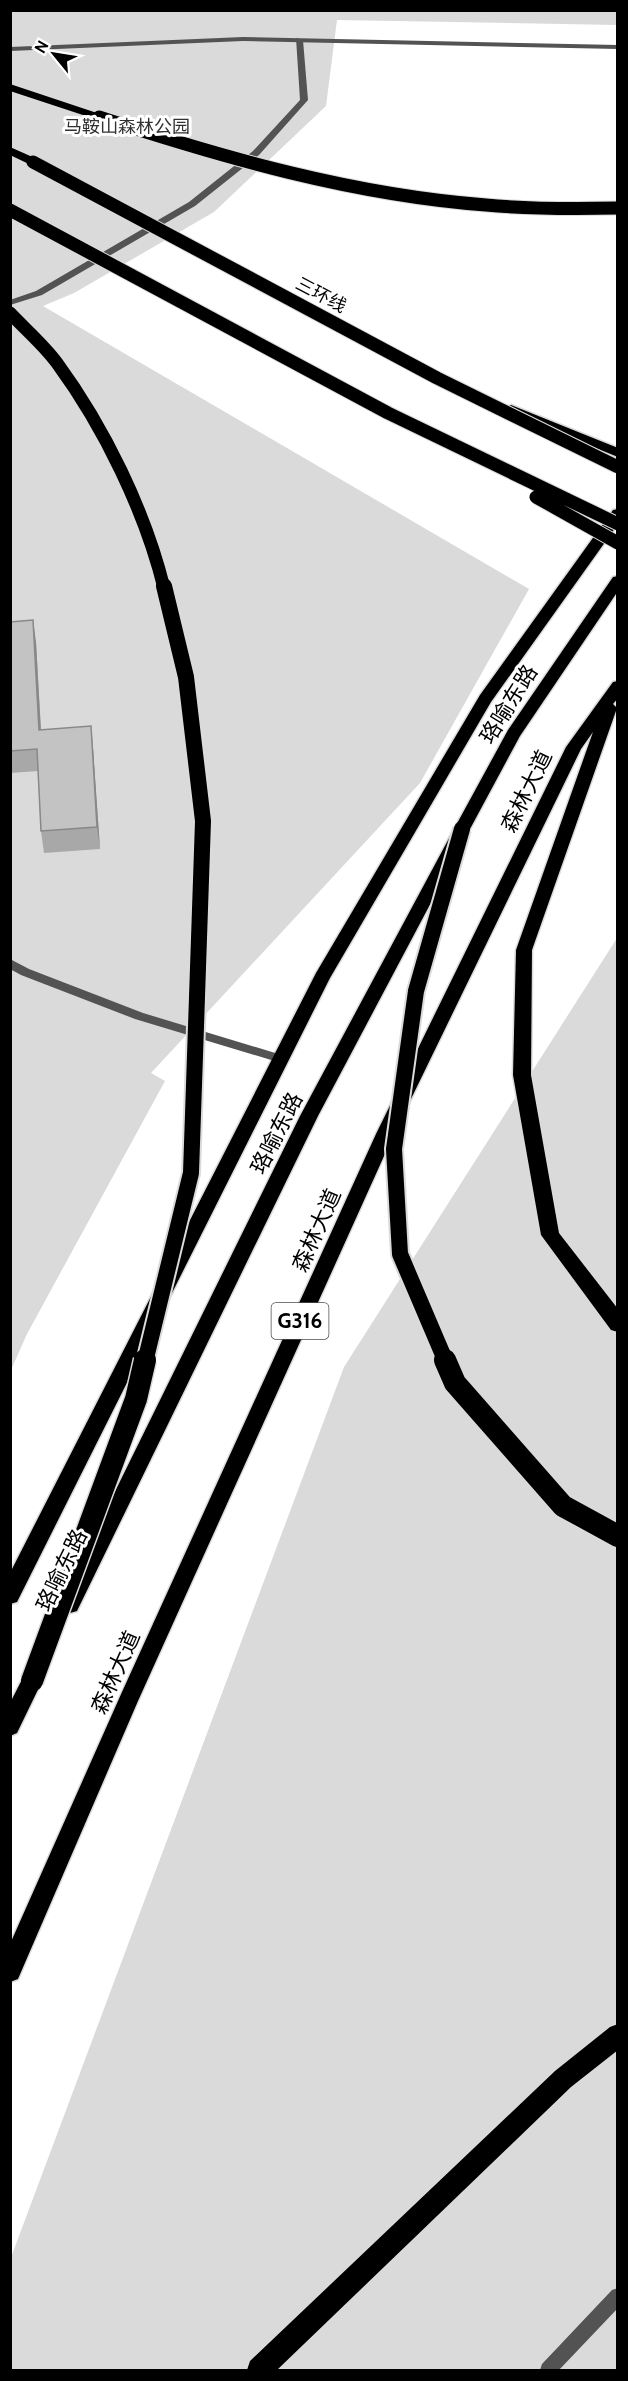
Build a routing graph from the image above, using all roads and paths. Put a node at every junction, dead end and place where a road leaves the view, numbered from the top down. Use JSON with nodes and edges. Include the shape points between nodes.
{"nodes":[{"id":1,"x":298,"y":40,"type":"junction"},
{"id":2,"x":618,"y":47,"type":"edge"},
{"id":3,"x":10,"y":49,"type":"edge"},
{"id":4,"x":10,"y":87,"type":"edge"},
{"id":5,"x":10,"y":150,"type":"edge"},
{"id":6,"x":618,"y":208,"type":"edge"},
{"id":7,"x":10,"y":210,"type":"edge"},
{"id":8,"x":10,"y":303,"type":"edge"},
{"id":9,"x":10,"y":313,"type":"edge"},
{"id":10,"x":437,"y":378,"type":"junction"},
{"id":11,"x":388,"y":413,"type":"junction"},
{"id":12,"x":618,"y":453,"type":"edge"},
{"id":13,"x":618,"y":467,"type":"edge"},
{"id":14,"x":618,"y":513,"type":"edge"},
{"id":15,"x":618,"y":524,"type":"edge"},
{"id":16,"x":618,"y":543,"type":"edge"},
{"id":17,"x":618,"y":580,"type":"edge"},
{"id":18,"x":617,"y":686,"type":"edge"},
{"id":19,"x":462,"y":829,"type":"junction"},
{"id":20,"x":10,"y":963,"type":"edge"},
{"id":21,"x":281,"y":1059,"type":"junction"},
{"id":22,"x":618,"y":1324,"type":"edge"},
{"id":23,"x":618,"y":1536,"type":"edge"},
{"id":24,"x":10,"y":1595,"type":"edge"},
{"id":25,"x":32,"y":1681,"type":"junction"},
{"id":26,"x":10,"y":1726,"type":"edge"},
{"id":27,"x":10,"y":1971,"type":"edge"},
{"id":28,"x":618,"y":2035,"type":"edge"},
{"id":29,"x":618,"y":2296,"type":"edge"},
{"id":30,"x":259,"y":2370,"type":"edge"},
{"id":31,"x":548,"y":2370,"type":"edge"}],
"edges":[{"from":1,"to":2,"type":"street"},
{"from":1,"to":3,"type":"street"},
{"from":1,"to":8,"type":"street","via":[[304,100],[256,153],[192,204],[39,293]]},
{"from":4,"to":6,"type":"highway","bridge":true,"via":[[191,148],[332,184],[434,201],[566,211]]},
{"from":5,"to":10,"type":"highway","name":"三环线","bridge":true},
{"from":7,"to":11,"type":"highway","bridge":true},
{"from":9,"to":25,"type":"highway","bridge":true,"via":[[56,361],[109,444],[157,558],[186,677],[203,821],[191,1173],[136,1399]]},
{"from":10,"to":12,"type":"highway","bridge":true},
{"from":10,"to":13,"type":"highway","name":"三环线","bridge":true},
{"from":11,"to":15,"type":"highway","bridge":true},
{"from":11,"to":16,"type":"highway","bridge":true},
{"from":14,"to":21,"type":"highway","via":[[485,699],[322,977]]},
{"from":17,"to":19,"type":"highway","name":"珞喻东路","via":[[513,734]]},
{"from":18,"to":22,"type":"highway","via":[[524,950],[522,1075],[550,1234]]},
{"from":18,"to":27,"type":"highway","name":"森林大道","number":"G316","via":[[574,747],[385,1134]]},
{"from":19,"to":23,"type":"highway","bridge":true,"via":[[416,991],[394,1149],[400,1254],[455,1383],[563,1506]]},
{"from":19,"to":25,"type":"highway","name":"珞喻东路","bridge":true,"via":[[309,1116]]},
{"from":20,"to":21,"type":"street","via":[[139,1016]]},
{"from":21,"to":24,"type":"highway"},
{"from":25,"to":26,"type":"highway","name":"珞喻东路"},
{"from":28,"to":30,"type":"highway","via":[[563,2079]]},
{"from":29,"to":31,"type":"street"}]}
